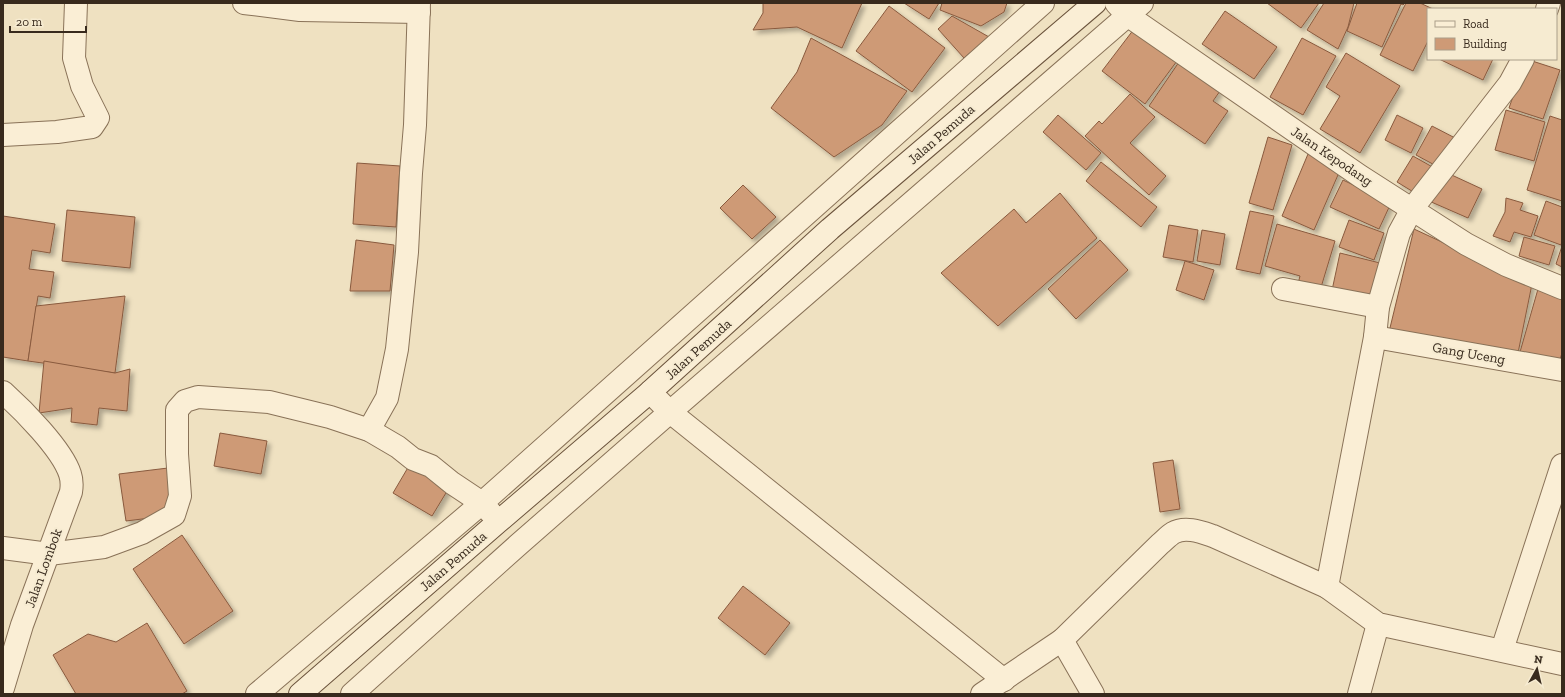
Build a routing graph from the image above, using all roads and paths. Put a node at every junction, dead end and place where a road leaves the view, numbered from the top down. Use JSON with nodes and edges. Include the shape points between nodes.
{"nodes":[{"id":1,"x":76,"y":3,"type":"edge"},
{"id":2,"x":244,"y":3,"type":"edge"},
{"id":3,"x":1043,"y":3,"type":"edge"},
{"id":4,"x":1095,"y":3,"type":"edge"},
{"id":5,"x":419,"y":7,"type":"edge"},
{"id":6,"x":1128,"y":7,"type":"edge"},
{"id":7,"x":1522,"y":60,"type":"edge"},
{"id":8,"x":3,"y":135,"type":"edge"},
{"id":9,"x":1412,"y":209,"type":"junction"},
{"id":10,"x":1562,"y":288,"type":"edge"},
{"id":11,"x":1283,"y":289,"type":"dead end"},
{"id":12,"x":1378,"y":307,"type":"junction"},
{"id":13,"x":1375,"y":337,"type":"junction"},
{"id":14,"x":1562,"y":370,"type":"edge"},
{"id":15,"x":3,"y":392,"type":"edge"},
{"id":16,"x":650,"y":392,"type":"junction"},
{"id":17,"x":670,"y":412,"type":"junction"},
{"id":18,"x":369,"y":430,"type":"junction"},
{"id":19,"x":1562,"y":465,"type":"edge"},
{"id":20,"x":482,"y":503,"type":"junction"},
{"id":21,"x":498,"y":522,"type":"junction"},
{"id":22,"x":6,"y":548,"type":"edge"},
{"id":23,"x":43,"y":553,"type":"junction"},
{"id":24,"x":1328,"y":587,"type":"junction"},
{"id":25,"x":1378,"y":624,"type":"junction"},
{"id":26,"x":1062,"y":640,"type":"junction"},
{"id":27,"x":1502,"y":650,"type":"junction"},
{"id":28,"x":1562,"y":664,"type":"edge"},
{"id":29,"x":1004,"y":680,"type":"junction"},
{"id":30,"x":3,"y":688,"type":"edge"},
{"id":31,"x":257,"y":694,"type":"edge"},
{"id":32,"x":300,"y":694,"type":"edge"},
{"id":33,"x":352,"y":694,"type":"edge"},
{"id":34,"x":982,"y":694,"type":"edge"},
{"id":35,"x":1093,"y":694,"type":"edge"},
{"id":36,"x":1359,"y":694,"type":"edge"}],
"edges":[{"from":1,"to":8,"type":"street","via":[[74,58],[82,86],[98,118],[92,127]]},
{"from":2,"to":5,"type":"street","via":[[300,10]]},
{"from":3,"to":20,"type":"street"},
{"from":4,"to":16,"type":"street","name":"Jalan Pemuda","via":[[830,229]]},
{"from":5,"to":18,"type":"street","via":[[407,252],[397,349],[387,398]]},
{"from":6,"to":9,"type":"street","name":"Jalan Kepodang","via":[[1360,176]]},
{"from":6,"to":17,"type":"street"},
{"from":7,"to":9,"type":"street","via":[[1510,82]]},
{"from":9,"to":10,"type":"street","name":"Jalan Kepodang","via":[[1466,244],[1506,265]]},
{"from":9,"to":12,"type":"street","via":[[1399,233]]},
{"from":11,"to":12,"type":"street"},
{"from":12,"to":13,"type":"street"},
{"from":13,"to":14,"type":"street","name":"Gang Uceng"},
{"from":13,"to":24,"type":"street"},
{"from":15,"to":23,"type":"street","name":"Jalan Lombok","via":[[30,418],[57,450],[70,474],[71,492]]},
{"from":16,"to":17,"type":"street"},
{"from":16,"to":21,"type":"street","name":"Jalan Pemuda"},
{"from":17,"to":29,"type":"street"},
{"from":17,"to":33,"type":"street"},
{"from":18,"to":20,"type":"street","via":[[413,459],[431,466]]},
{"from":18,"to":23,"type":"street","via":[[330,417],[269,402],[198,397],[185,401],[177,410],[180,496],[174,515],[142,533],[104,547]]},
{"from":19,"to":27,"type":"street"},
{"from":20,"to":21,"type":"street"},
{"from":20,"to":31,"type":"street"},
{"from":21,"to":32,"type":"street","name":"Jalan Pemuda"},
{"from":22,"to":23,"type":"street"},
{"from":23,"to":30,"type":"street","name":"Jalan Lombok"},
{"from":24,"to":25,"type":"street"},
{"from":24,"to":26,"type":"street","via":[[1213,536],[1184,530],[1173,533],[1160,544]]},
{"from":25,"to":27,"type":"street"},
{"from":25,"to":36,"type":"street"},
{"from":26,"to":29,"type":"street"},
{"from":26,"to":35,"type":"street"},
{"from":27,"to":28,"type":"street"},
{"from":29,"to":34,"type":"street"}]}
